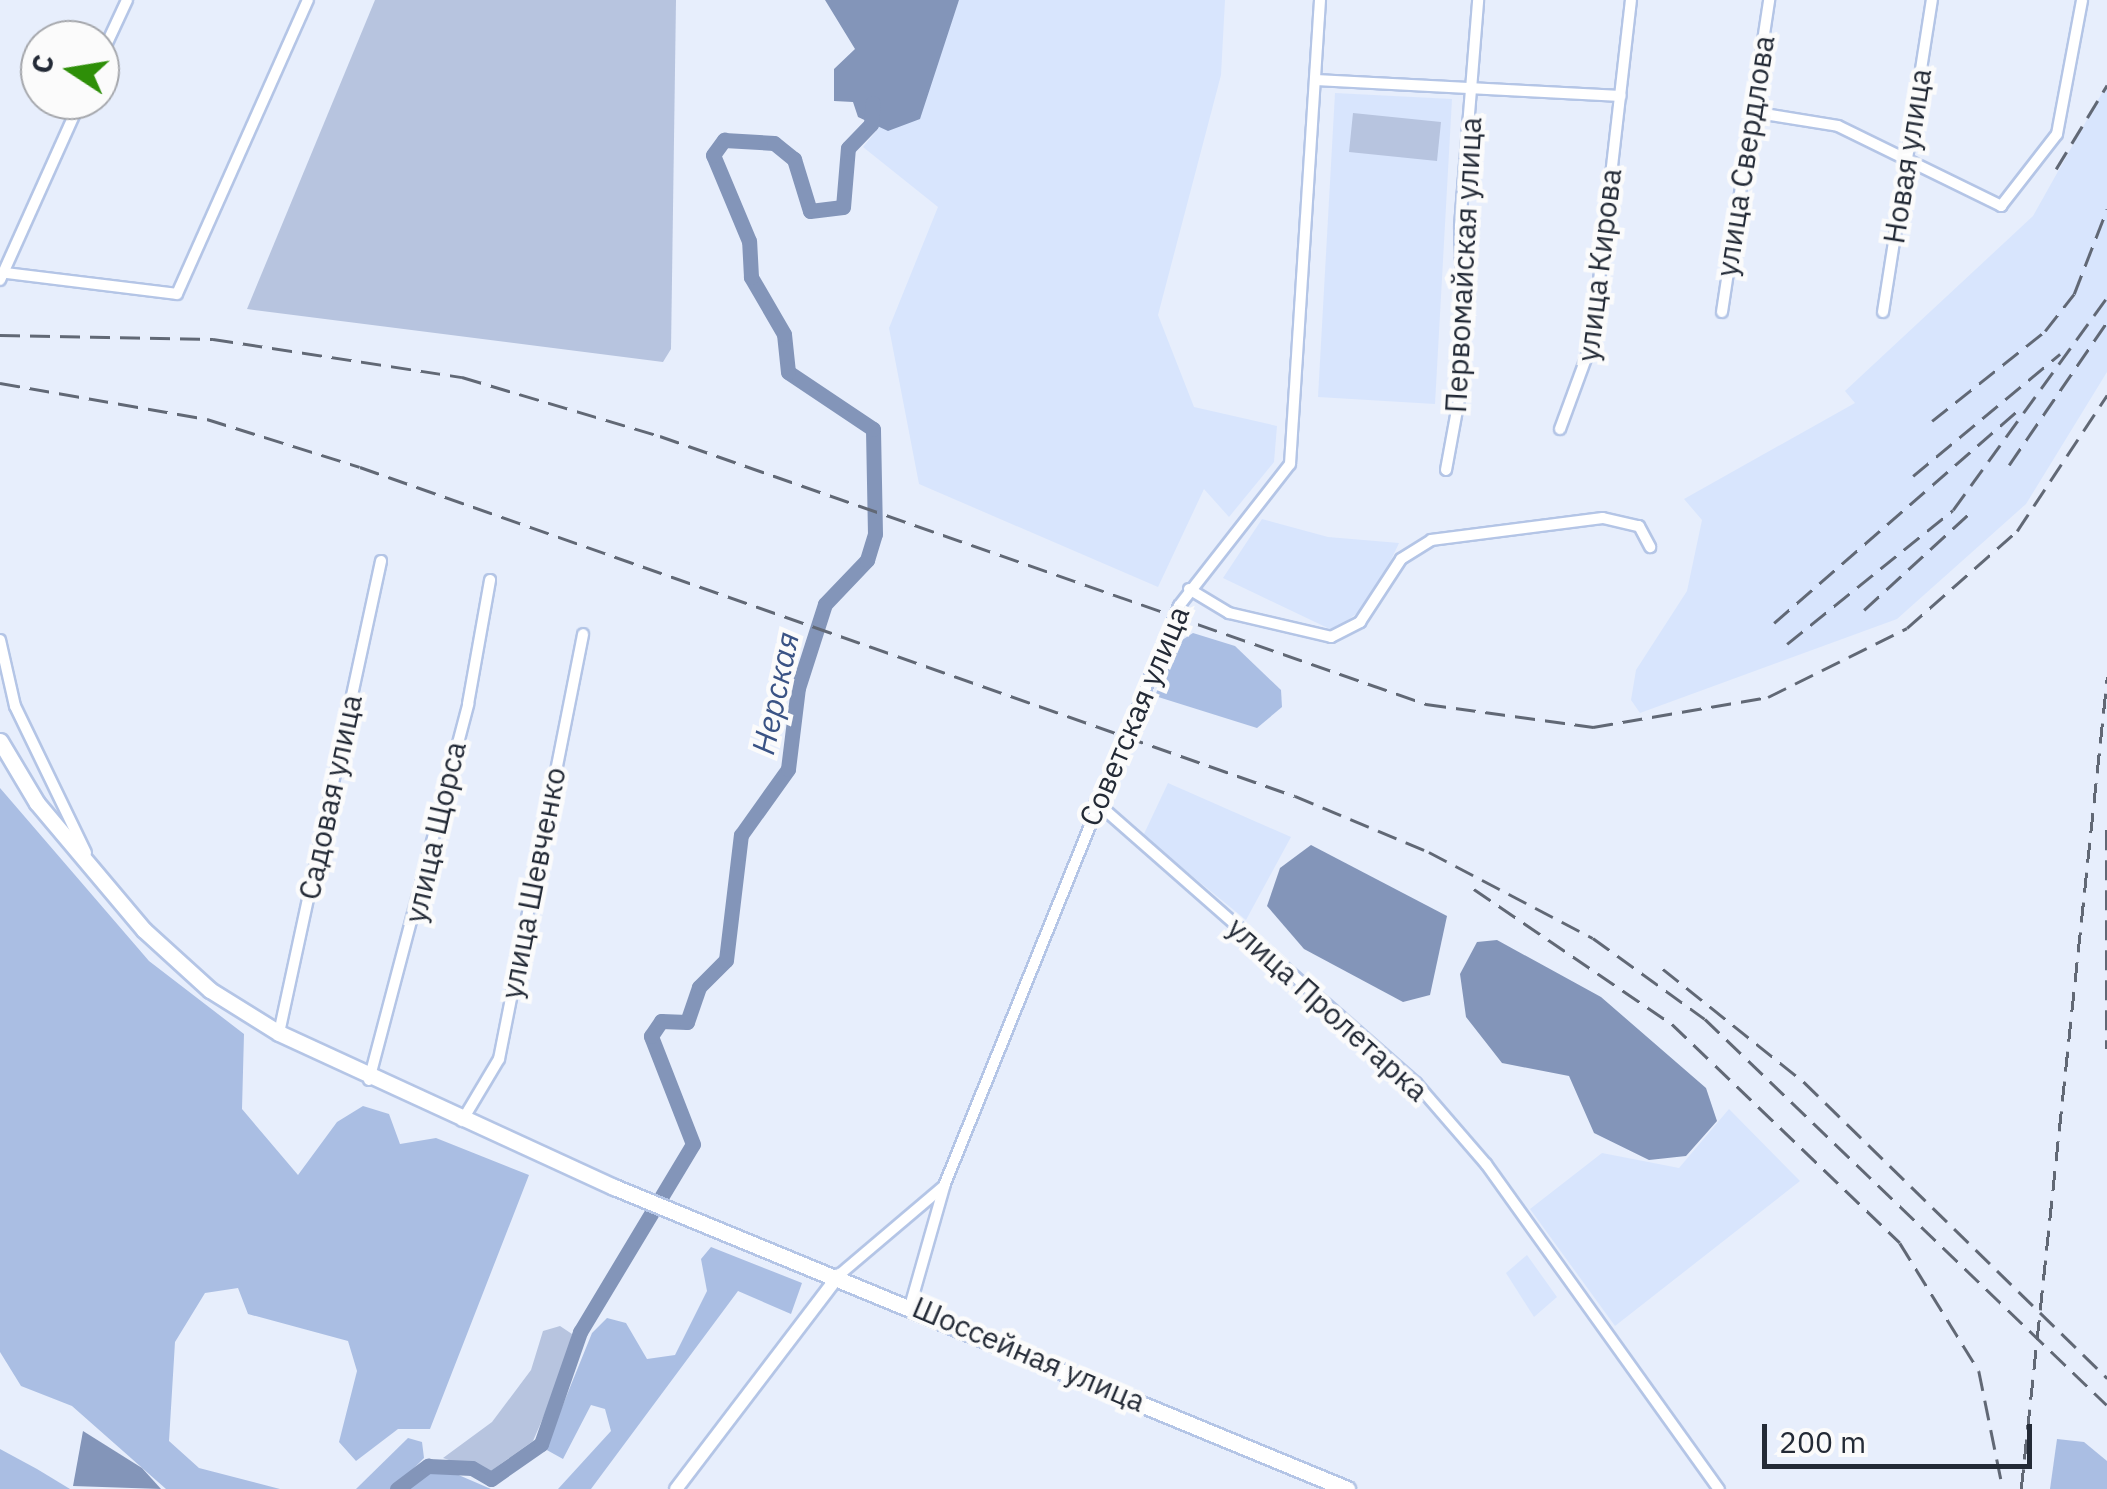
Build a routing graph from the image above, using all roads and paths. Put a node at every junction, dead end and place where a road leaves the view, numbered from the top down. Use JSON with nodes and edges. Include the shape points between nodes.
{"nodes":[{"id":1,"x":308,"y":0,"type":"edge"},
{"id":2,"x":1320,"y":0,"type":"edge"},
{"id":3,"x":1478,"y":0,"type":"edge"},
{"id":4,"x":1631,"y":0,"type":"edge"},
{"id":5,"x":1769,"y":0,"type":"edge"},
{"id":6,"x":1932,"y":0,"type":"edge"},
{"id":7,"x":2082,"y":0,"type":"edge"},
{"id":8,"x":1316,"y":80,"type":"junction"},
{"id":9,"x":1472,"y":87,"type":"junction"},
{"id":10,"x":1621,"y":96,"type":"junction"},
{"id":11,"x":1752,"y":112,"type":"junction"},
{"id":12,"x":72,"y":120,"type":"edge"},
{"id":13,"x":1906,"y":156,"type":"junction"},
{"id":14,"x":3,"y":277,"type":"edge"},
{"id":15,"x":1722,"y":312,"type":"dead end"},
{"id":16,"x":1883,"y":312,"type":"dead end"},
{"id":17,"x":1560,"y":429,"type":"dead end"},
{"id":18,"x":1446,"y":470,"type":"dead end"},
{"id":19,"x":1650,"y":548,"type":"dead end"},
{"id":20,"x":381,"y":561,"type":"dead end"},
{"id":21,"x":490,"y":580,"type":"dead end"},
{"id":22,"x":1189,"y":588,"type":"junction"},
{"id":23,"x":583,"y":634,"type":"dead end"},
{"id":24,"x":0,"y":640,"type":"edge"},
{"id":25,"x":0,"y":742,"type":"edge"},
{"id":26,"x":1096,"y":802,"type":"junction"},
{"id":27,"x":102,"y":886,"type":"junction"},
{"id":28,"x":279,"y":1033,"type":"junction"},
{"id":29,"x":369,"y":1081,"type":"junction"},
{"id":30,"x":462,"y":1122,"type":"junction"},
{"id":31,"x":944,"y":1186,"type":"junction"},
{"id":32,"x":839,"y":1275,"type":"junction"},
{"id":33,"x":911,"y":1303,"type":"junction"},
{"id":34,"x":676,"y":1489,"type":"edge"},
{"id":35,"x":1347,"y":1489,"type":"edge"},
{"id":36,"x":1718,"y":1489,"type":"edge"}],
"edges":[{"from":1,"to":14,"type":"street","via":[[177,294]]},
{"from":2,"to":8,"type":"street","name":"Советская улица"},
{"from":3,"to":9,"type":"street","name":"Первомайская улица"},
{"from":4,"to":10,"type":"street","name":"улица Кирова"},
{"from":5,"to":11,"type":"street","name":"улица Свердлова"},
{"from":6,"to":13,"type":"street","name":"Новая улица"},
{"from":7,"to":13,"type":"street","via":[[2057,134],[2000,206]]},
{"from":8,"to":9,"type":"street"},
{"from":8,"to":22,"type":"street","name":"Советская улица","via":[[1296,446],[1281,478]]},
{"from":9,"to":10,"type":"street"},
{"from":9,"to":18,"type":"street","name":"Первомайская улица","via":[[1460,226],[1464,372]]},
{"from":10,"to":17,"type":"street","name":"улица Кирова","via":[[1589,357]]},
{"from":11,"to":13,"type":"street","via":[[1838,126]]},
{"from":11,"to":15,"type":"street","name":"улица Свердлова"},
{"from":12,"to":14,"type":"street"},
{"from":13,"to":16,"type":"street","name":"Новая улица"},
{"from":19,"to":22,"type":"street","via":[[1640,526],[1603,518],[1431,540],[1401,559],[1360,622],[1331,637],[1242,618]]},
{"from":20,"to":28,"type":"street","name":"Садовая улица"},
{"from":21,"to":29,"type":"street","name":"улица Щорса","via":[[468,704]]},
{"from":22,"to":26,"type":"street","name":"Советская улица"},
{"from":23,"to":30,"type":"street","name":"улица Шевченко","via":[[500,1059]]},
{"from":24,"to":27,"type":"street","via":[[15,706]]},
{"from":25,"to":27,"type":"highway","name":"Шоссейная улица"},
{"from":26,"to":31,"type":"street","name":"Советская улица"},
{"from":26,"to":36,"type":"street","name":"улица Пролетарка","via":[[1416,1083]]},
{"from":27,"to":28,"type":"highway","name":"Шоссейная улица","via":[[210,990]]},
{"from":28,"to":29,"type":"highway","name":"Шоссейная улица"},
{"from":29,"to":30,"type":"highway","name":"Шоссейная улица"},
{"from":30,"to":32,"type":"highway","name":"Шоссейная улица"},
{"from":31,"to":32,"type":"street","name":"Советская улица"},
{"from":31,"to":33,"type":"street"},
{"from":32,"to":33,"type":"highway","name":"Шоссейная улица"},
{"from":32,"to":34,"type":"main road"},
{"from":33,"to":35,"type":"highway","name":"Шоссейная улица"}]}
